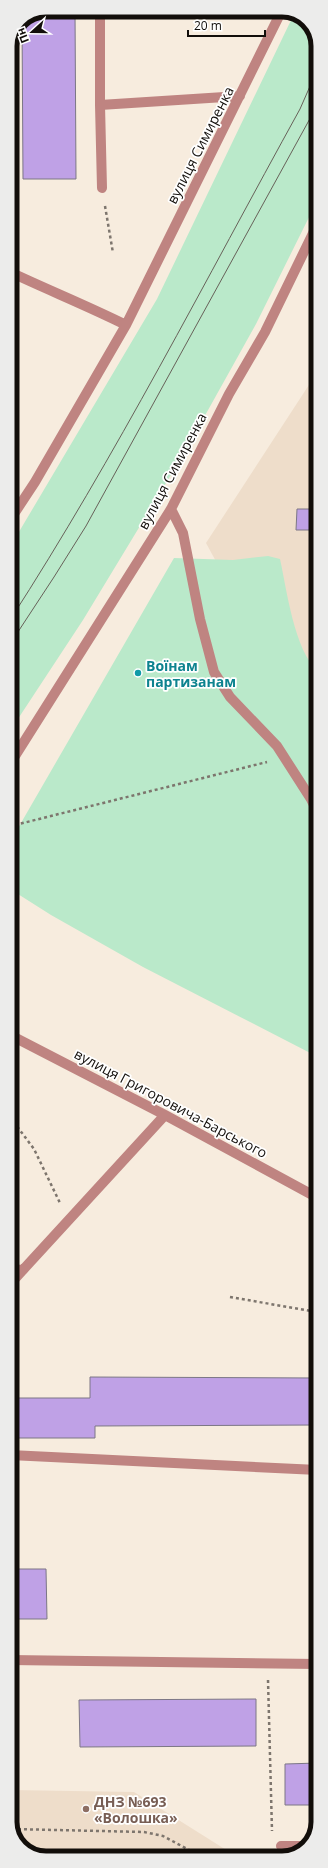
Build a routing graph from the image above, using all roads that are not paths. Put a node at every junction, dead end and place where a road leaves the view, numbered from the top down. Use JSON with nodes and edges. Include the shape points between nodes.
{"nodes":[{"id":1,"x":100,"y":17,"type":"edge"},
{"id":2,"x":279,"y":17,"type":"edge"},
{"id":3,"x":240,"y":96,"type":"junction"},
{"id":4,"x":100,"y":105,"type":"junction"},
{"id":5,"x":102,"y":188,"type":"road end"},
{"id":6,"x":311,"y":238,"type":"edge"},
{"id":7,"x":17,"y":275,"type":"edge"},
{"id":8,"x":126,"y":326,"type":"junction"},
{"id":9,"x":17,"y":509,"type":"edge"},
{"id":10,"x":171,"y":509,"type":"junction"},
{"id":11,"x":17,"y":753,"type":"edge"},
{"id":12,"x":311,"y":797,"type":"edge"},
{"id":13,"x":17,"y":1039,"type":"edge"},
{"id":14,"x":165,"y":1115,"type":"junction"},
{"id":15,"x":311,"y":1194,"type":"edge"},
{"id":16,"x":17,"y":1270,"type":"edge"},
{"id":17,"x":23,"y":1270,"type":"junction"},
{"id":18,"x":17,"y":1276,"type":"edge"},
{"id":19,"x":17,"y":1455,"type":"edge"},
{"id":20,"x":311,"y":1470,"type":"edge"},
{"id":21,"x":17,"y":1660,"type":"edge"},
{"id":22,"x":311,"y":1664,"type":"edge"},
{"id":23,"x":281,"y":1846,"type":"road end"},
{"id":24,"x":298,"y":1846,"type":"edge"}],
"edges":[{"from":1,"to":4,"type":"street"},
{"from":2,"to":3,"type":"street","name":"вулиця Симиренка"},
{"from":3,"to":4,"type":"street"},
{"from":3,"to":8,"type":"street","name":"вулиця Симиренка"},
{"from":4,"to":5,"type":"street"},
{"from":6,"to":10,"type":"street","name":"вулиця Симиренка","via":[[266,332],[229,394]]},
{"from":7,"to":8,"type":"street","via":[[86,305]]},
{"from":8,"to":9,"type":"street","name":"вулиця Симиренка"},
{"from":10,"to":11,"type":"street","name":"вулиця Симиренка"},
{"from":10,"to":12,"type":"street","via":[[183,533],[200,619],[214,672],[230,697],[277,746]]},
{"from":13,"to":14,"type":"street","name":"вулиця Григоровича-Барського"},
{"from":14,"to":15,"type":"street","name":"вулиця Григоровича-Барського"},
{"from":14,"to":17,"type":"street"},
{"from":16,"to":17,"type":"street"},
{"from":17,"to":18,"type":"street"},
{"from":19,"to":20,"type":"street"},
{"from":21,"to":22,"type":"street"},
{"from":23,"to":24,"type":"street"}]}
